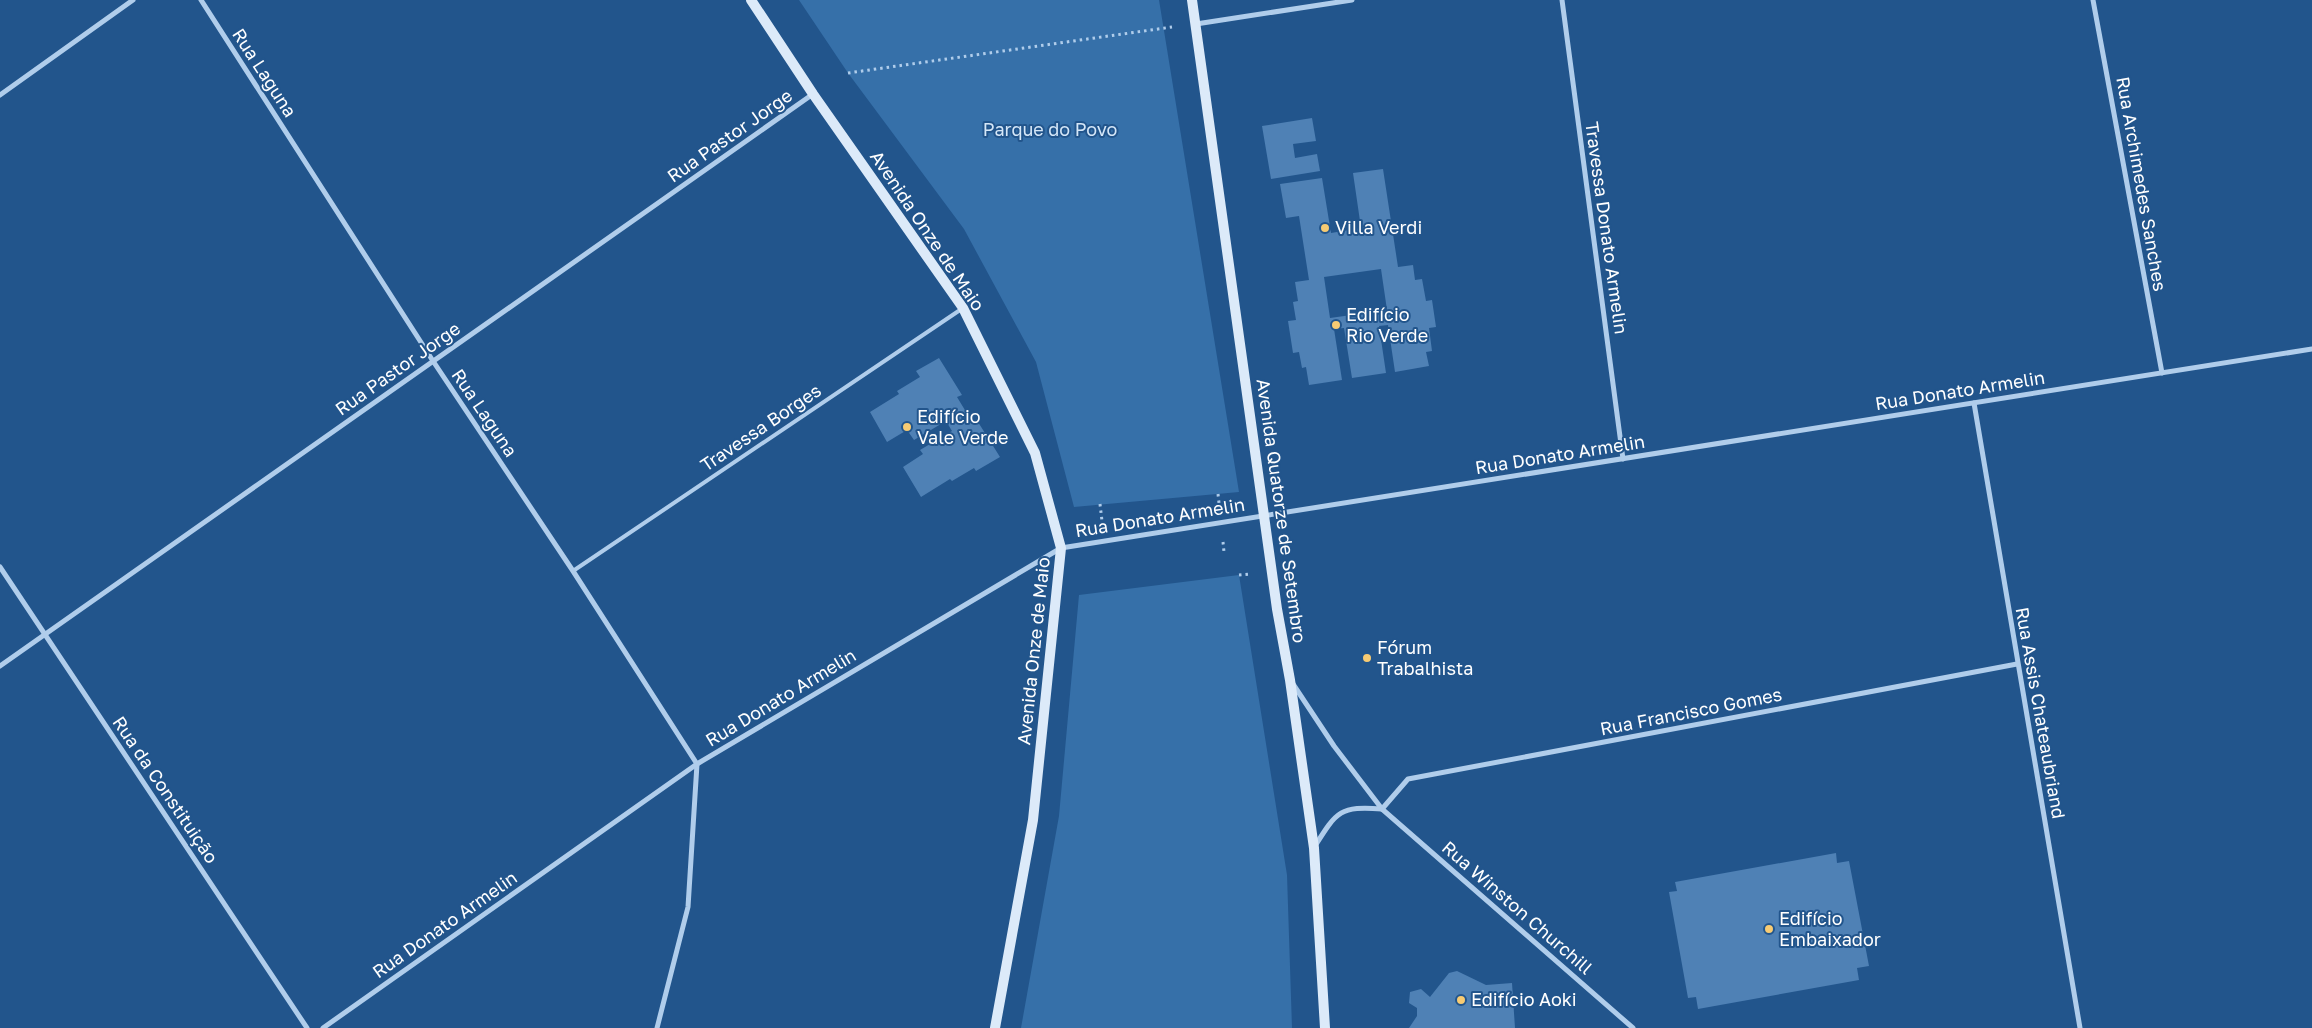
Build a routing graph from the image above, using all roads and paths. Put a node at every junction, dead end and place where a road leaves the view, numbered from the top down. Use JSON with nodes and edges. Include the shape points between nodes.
{"nodes":[{"id":1,"x":133,"y":0,"type":"edge"},
{"id":2,"x":201,"y":0,"type":"edge"},
{"id":3,"x":751,"y":0,"type":"edge"},
{"id":4,"x":1192,"y":0,"type":"edge"},
{"id":5,"x":1352,"y":0,"type":"edge"},
{"id":6,"x":1562,"y":0,"type":"edge"},
{"id":7,"x":2093,"y":0,"type":"edge"},
{"id":8,"x":1196,"y":24,"type":"junction"},
{"id":9,"x":848,"y":72,"type":"dead end"},
{"id":10,"x":813,"y":94,"type":"junction"},
{"id":11,"x":0,"y":95,"type":"edge"},
{"id":12,"x":963,"y":308,"type":"junction"},
{"id":13,"x":2312,"y":349,"type":"edge"},
{"id":14,"x":433,"y":361,"type":"junction"},
{"id":15,"x":2162,"y":373,"type":"junction"},
{"id":16,"x":1974,"y":403,"type":"junction"},
{"id":17,"x":1623,"y":459,"type":"junction"},
{"id":18,"x":1265,"y":515,"type":"junction"},
{"id":19,"x":1061,"y":548,"type":"junction"},
{"id":20,"x":0,"y":567,"type":"edge"},
{"id":21,"x":573,"y":571,"type":"junction"},
{"id":22,"x":45,"y":634,"type":"junction"},
{"id":23,"x":2017,"y":664,"type":"junction"},
{"id":24,"x":0,"y":666,"type":"edge"},
{"id":25,"x":1290,"y":680,"type":"junction"},
{"id":26,"x":698,"y":764,"type":"junction"},
{"id":27,"x":1382,"y":809,"type":"junction"},
{"id":28,"x":1314,"y":848,"type":"junction"},
{"id":29,"x":307,"y":1028,"type":"edge"},
{"id":30,"x":323,"y":1028,"type":"edge"},
{"id":31,"x":657,"y":1028,"type":"edge"},
{"id":32,"x":995,"y":1028,"type":"edge"},
{"id":33,"x":1325,"y":1028,"type":"edge"},
{"id":34,"x":1633,"y":1028,"type":"edge"},
{"id":35,"x":2080,"y":1028,"type":"edge"}],
"edges":[{"from":1,"to":11,"type":"street"},
{"from":2,"to":14,"type":"street","name":"Rua Laguna"},
{"from":3,"to":10,"type":"street","name":"Avenida Onze de Maio"},
{"from":4,"to":8,"type":"street","name":"Avenida Quatorze de Setembro"},
{"from":5,"to":8,"type":"street"},
{"from":6,"to":17,"type":"street","name":"Travessa Donato Armelin"},
{"from":7,"to":15,"type":"street","name":"Rua Archimedes Sanches"},
{"from":8,"to":9,"type":"path"},
{"from":8,"to":18,"type":"street","name":"Avenida Quatorze de Setembro"},
{"from":10,"to":12,"type":"street","name":"Avenida Onze de Maio"},
{"from":10,"to":14,"type":"street","name":"Rua Pastor Jorge"},
{"from":12,"to":19,"type":"street","name":"Avenida Onze de Maio","via":[[1035,452]]},
{"from":12,"to":21,"type":"lane","name":"Travessa Borges"},
{"from":13,"to":15,"type":"street","name":"Rua Donato Armelin"},
{"from":14,"to":21,"type":"street","name":"Rua Laguna"},
{"from":14,"to":22,"type":"street","name":"Rua Pastor Jorge"},
{"from":15,"to":16,"type":"street","name":"Rua Donato Armelin"},
{"from":16,"to":17,"type":"street","name":"Rua Donato Armelin"},
{"from":16,"to":23,"type":"street","name":"Rua Assis Chateaubriand"},
{"from":17,"to":18,"type":"street","name":"Rua Donato Armelin"},
{"from":18,"to":19,"type":"street","name":"Rua Donato Armelin"},
{"from":18,"to":25,"type":"street","name":"Avenida Quatorze de Setembro"},
{"from":19,"to":26,"type":"street","name":"Rua Donato Armelin"},
{"from":19,"to":32,"type":"street","name":"Avenida Onze de Maio","via":[[1033,820]]},
{"from":20,"to":22,"type":"street","name":"Rua da Constituição"},
{"from":21,"to":26,"type":"street","name":"Rua Laguna"},
{"from":22,"to":24,"type":"street","name":"Rua Pastor Jorge"},
{"from":22,"to":29,"type":"street","name":"Rua da Constituição"},
{"from":23,"to":27,"type":"street","name":"Rua Francisco Gomes","via":[[1408,779]]},
{"from":23,"to":35,"type":"street","name":"Rua Assis Chateaubriand"},
{"from":25,"to":27,"type":"street","name":"Rua Winston Churchill"},
{"from":25,"to":28,"type":"street","name":"Avenida Quatorze de Setembro"},
{"from":26,"to":30,"type":"street","name":"Rua Donato Armelin"},
{"from":26,"to":31,"type":"street","via":[[688,907]]},
{"from":27,"to":28,"type":"street","via":[[1357,807],[1340,812]]},
{"from":27,"to":34,"type":"street","name":"Rua Winston Churchill"},
{"from":28,"to":33,"type":"street","name":"Avenida Quatorze de Setembro"}]}
